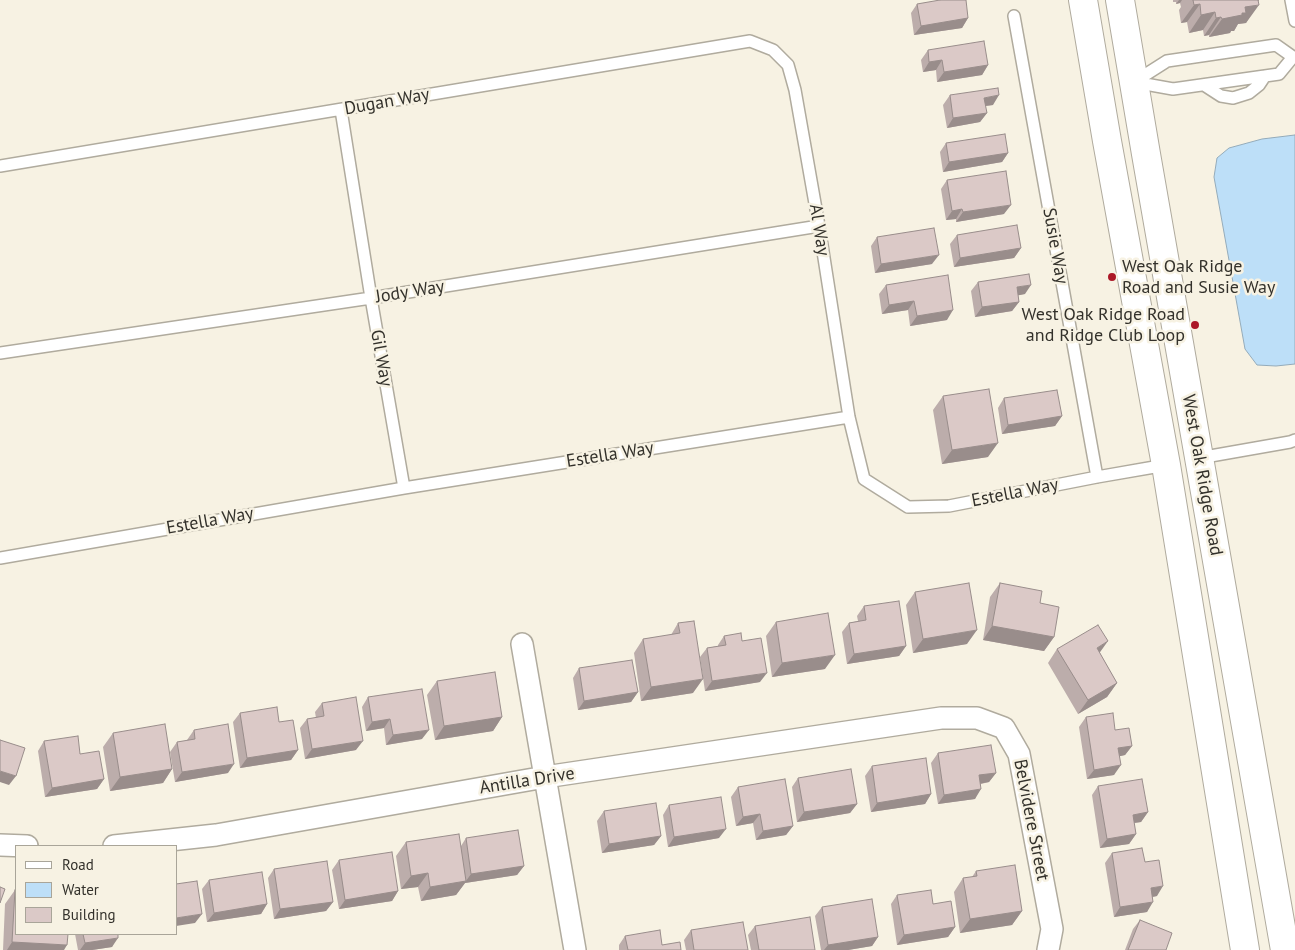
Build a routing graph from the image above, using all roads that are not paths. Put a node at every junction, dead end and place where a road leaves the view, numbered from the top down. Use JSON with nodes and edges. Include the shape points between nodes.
{"nodes":[{"id":1,"x":1083,"y":0,"type":"edge"},
{"id":2,"x":1120,"y":0,"type":"edge"},
{"id":3,"x":1291,"y":0,"type":"edge"},
{"id":4,"x":1014,"y":16,"type":"dead end"},
{"id":5,"x":1295,"y":21,"type":"edge"},
{"id":6,"x":773,"y":50,"type":"joint"},
{"id":7,"x":1294,"y":57,"type":"edge"},
{"id":8,"x":1265,"y":76,"type":"junction"},
{"id":9,"x":1134,"y":82,"type":"junction"},
{"id":10,"x":1204,"y":85,"type":"junction"},
{"id":11,"x":341,"y":110,"type":"junction"},
{"id":12,"x":0,"y":166,"type":"edge"},
{"id":13,"x":819,"y":226,"type":"junction"},
{"id":14,"x":371,"y":298,"type":"junction"},
{"id":15,"x":0,"y":353,"type":"edge"},
{"id":16,"x":849,"y":417,"type":"junction"},
{"id":17,"x":1295,"y":440,"type":"edge"},
{"id":18,"x":1199,"y":458,"type":"junction"},
{"id":19,"x":1166,"y":465,"type":"junction"},
{"id":20,"x":1096,"y":477,"type":"junction"},
{"id":21,"x":404,"y":488,"type":"junction"},
{"id":22,"x":0,"y":558,"type":"edge"},
{"id":23,"x":522,"y":644,"type":"dead end"},
{"id":24,"x":940,"y":718,"type":"joint"},
{"id":25,"x":545,"y":777,"type":"junction"},
{"id":26,"x":0,"y":845,"type":"edge"},
{"id":27,"x":123,"y":845,"type":"edge"},
{"id":28,"x":15,"y":846,"type":"edge"},
{"id":29,"x":575,"y":950,"type":"edge"},
{"id":30,"x":1048,"y":950,"type":"edge"},
{"id":31,"x":1245,"y":950,"type":"edge"},
{"id":32,"x":1285,"y":950,"type":"edge"}],
"edges":[{"from":1,"to":19,"type":"street","name":"West Oak Ridge Road"},
{"from":2,"to":9,"type":"street","name":"West Oak Ridge Road"},
{"from":3,"to":5,"type":"lane"},
{"from":4,"to":20,"type":"lane","name":"Susie Way"},
{"from":6,"to":11,"type":"lane","name":"Dugan Way","via":[[750,41]]},
{"from":6,"to":13,"type":"lane","name":"Al Way","via":[[788,65],[795,90]]},
{"from":7,"to":8,"type":"lane","via":[[1280,74]]},
{"from":7,"to":9,"type":"lane","via":[[1276,45],[1167,61]]},
{"from":8,"to":10,"type":"lane"},
{"from":8,"to":10,"type":"lane","via":[[1249,93],[1233,98],[1221,96]]},
{"from":9,"to":10,"type":"lane","via":[[1173,89]]},
{"from":9,"to":18,"type":"street","name":"West Oak Ridge Road"},
{"from":11,"to":12,"type":"lane","name":"Dugan Way"},
{"from":11,"to":14,"type":"lane","name":"Gil Way"},
{"from":13,"to":14,"type":"lane","name":"Jody Way"},
{"from":13,"to":16,"type":"lane","name":"Al Way"},
{"from":14,"to":15,"type":"lane","name":"Jody Way"},
{"from":14,"to":21,"type":"lane","name":"Gil Way"},
{"from":16,"to":20,"type":"lane","name":"Estella Way","via":[[864,479],[908,506],[949,506]]},
{"from":16,"to":21,"type":"lane","name":"Estella Way"},
{"from":17,"to":18,"type":"lane"},
{"from":18,"to":19,"type":"street"},
{"from":18,"to":32,"type":"street","name":"West Oak Ridge Road"},
{"from":19,"to":20,"type":"lane","name":"Estella Way"},
{"from":19,"to":31,"type":"street","name":"West Oak Ridge Road"},
{"from":21,"to":22,"type":"lane","name":"Estella Way"},
{"from":23,"to":25,"type":"street"},
{"from":24,"to":25,"type":"street","name":"Antilla Drive"},
{"from":24,"to":30,"type":"street","name":"Belvidere Street","via":[[977,718],[1004,728],[1019,754],[1052,929]]},
{"from":25,"to":27,"type":"street","name":"Antilla Drive","via":[[216,835]]},
{"from":25,"to":29,"type":"street"},
{"from":26,"to":28,"type":"street"}]}
